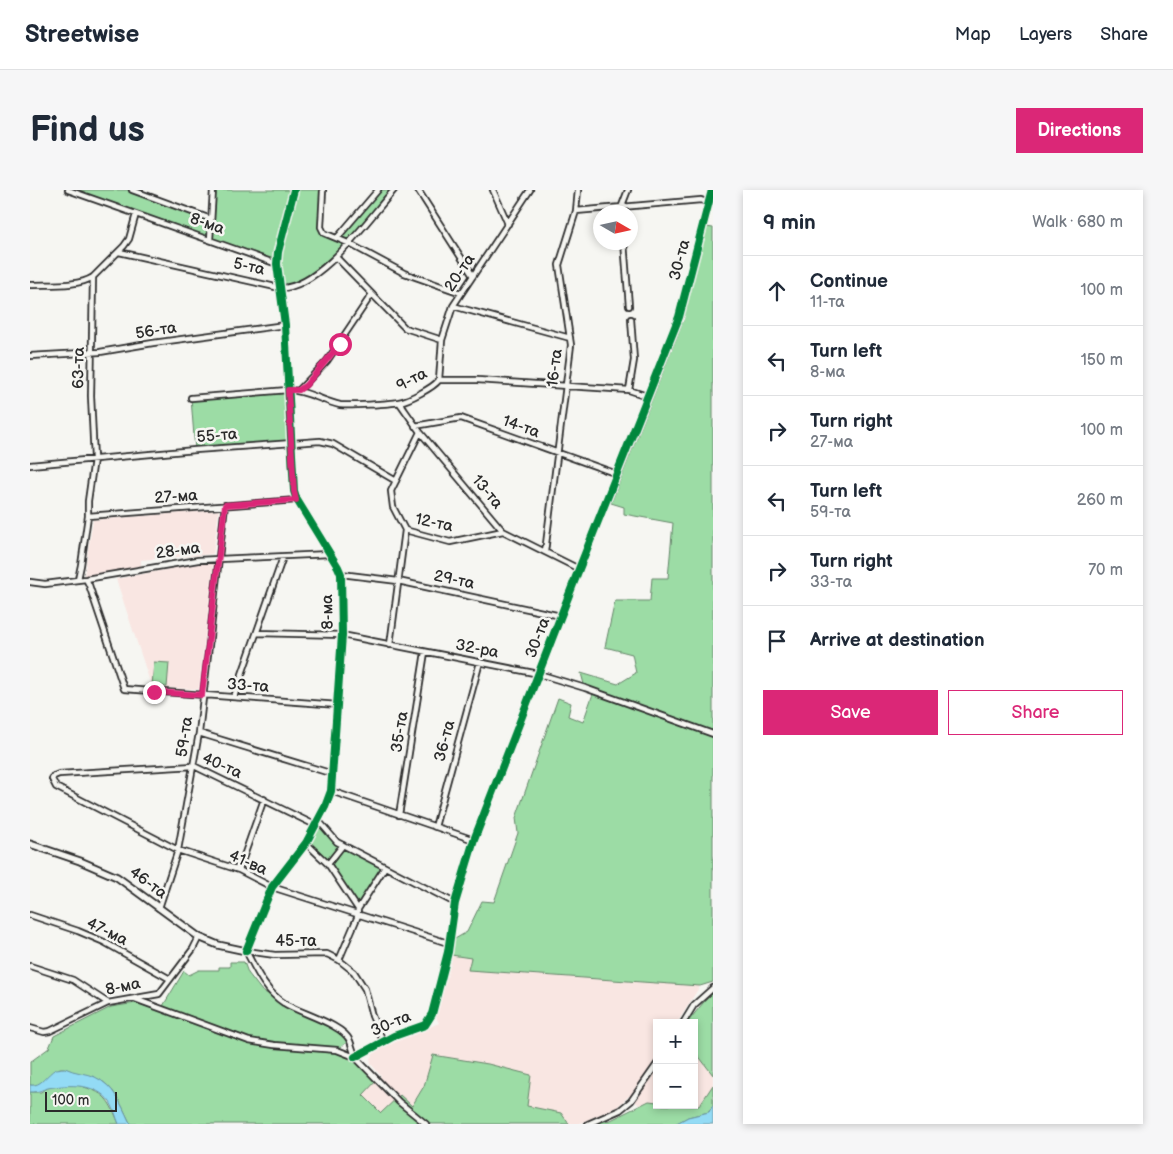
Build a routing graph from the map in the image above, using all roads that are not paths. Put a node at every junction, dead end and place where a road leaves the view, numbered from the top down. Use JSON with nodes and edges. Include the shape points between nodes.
{"nodes":[{"id":1,"x":68,"y":190,"type":"edge"},
{"id":2,"x":132,"y":190,"type":"edge"},
{"id":3,"x":213,"y":190,"type":"edge"},
{"id":4,"x":294,"y":190,"type":"edge"},
{"id":5,"x":323,"y":190,"type":"edge"},
{"id":6,"x":378,"y":190,"type":"edge"},
{"id":7,"x":394,"y":190,"type":"edge"},
{"id":8,"x":418,"y":190,"type":"edge"},
{"id":9,"x":494,"y":190,"type":"edge"},
{"id":10,"x":530,"y":190,"type":"edge"},
{"id":11,"x":578,"y":190,"type":"edge"},
{"id":12,"x":628,"y":190,"type":"edge"},
{"id":13,"x":712,"y":190,"type":"edge"},
{"id":14,"x":709,"y":203,"type":"junction"},
{"id":15,"x":623,"y":205,"type":"edge"},
{"id":16,"x":638,"y":208,"type":"edge"},
{"id":17,"x":576,"y":211,"type":"junction"},
{"id":18,"x":593,"y":211,"type":"edge"},
{"id":19,"x":136,"y":214,"type":"junction"},
{"id":20,"x":211,"y":218,"type":"junction"},
{"id":21,"x":508,"y":224,"type":"junction"},
{"id":22,"x":336,"y":238,"type":"junction"},
{"id":23,"x":210,"y":240,"type":"junction"},
{"id":24,"x":348,"y":243,"type":"junction"},
{"id":25,"x":625,"y":250,"type":"edge"},
{"id":26,"x":119,"y":252,"type":"junction"},
{"id":27,"x":336,"y":257,"type":"junction"},
{"id":28,"x":277,"y":264,"type":"junction"},
{"id":29,"x":473,"y":276,"type":"junction"},
{"id":30,"x":93,"y":277,"type":"junction"},
{"id":31,"x":30,"y":285,"type":"edge"},
{"id":32,"x":280,"y":288,"type":"junction"},
{"id":33,"x":461,"y":293,"type":"junction"},
{"id":34,"x":372,"y":294,"type":"junction"},
{"id":35,"x":453,"y":306,"type":"junction"},
{"id":36,"x":629,"y":306,"type":"dead end"},
{"id":37,"x":631,"y":319,"type":"dead end"},
{"id":38,"x":284,"y":325,"type":"junction"},
{"id":39,"x":570,"y":338,"type":"junction"},
{"id":40,"x":442,"y":340,"type":"junction"},
{"id":41,"x":92,"y":352,"type":"junction"},
{"id":42,"x":30,"y":356,"type":"edge"},
{"id":43,"x":439,"y":380,"type":"junction"},
{"id":44,"x":565,"y":386,"type":"junction"},
{"id":45,"x":288,"y":390,"type":"junction"},
{"id":46,"x":299,"y":390,"type":"junction"},
{"id":47,"x":629,"y":390,"type":"junction"},
{"id":48,"x":647,"y":396,"type":"junction"},
{"id":49,"x":191,"y":398,"type":"dead end"},
{"id":50,"x":400,"y":402,"type":"junction"},
{"id":51,"x":415,"y":426,"type":"junction"},
{"id":52,"x":420,"y":432,"type":"junction"},
{"id":53,"x":291,"y":442,"type":"junction"},
{"id":54,"x":557,"y":453,"type":"junction"},
{"id":55,"x":94,"y":458,"type":"junction"},
{"id":56,"x":30,"y":465,"type":"edge"},
{"id":57,"x":617,"y":474,"type":"junction"},
{"id":58,"x":390,"y":477,"type":"junction"},
{"id":59,"x":396,"y":481,"type":"junction"},
{"id":60,"x":391,"y":490,"type":"junction"},
{"id":61,"x":296,"y":500,"type":"junction"},
{"id":62,"x":225,"y":505,"type":"junction"},
{"id":63,"x":88,"y":516,"type":"junction"},
{"id":64,"x":405,"y":530,"type":"junction"},
{"id":65,"x":503,"y":531,"type":"junction"},
{"id":66,"x":545,"y":552,"type":"junction"},
{"id":67,"x":330,"y":554,"type":"junction"},
{"id":68,"x":283,"y":557,"type":"junction"},
{"id":69,"x":218,"y":559,"type":"junction"},
{"id":70,"x":579,"y":569,"type":"junction"},
{"id":71,"x":341,"y":574,"type":"junction"},
{"id":72,"x":78,"y":579,"type":"junction"},
{"id":73,"x":86,"y":579,"type":"junction"},
{"id":74,"x":398,"y":581,"type":"junction"},
{"id":75,"x":30,"y":582,"type":"edge"},
{"id":76,"x":561,"y":616,"type":"junction"},
{"id":77,"x":257,"y":633,"type":"junction"},
{"id":78,"x":342,"y":635,"type":"junction"},
{"id":79,"x":390,"y":645,"type":"junction"},
{"id":80,"x":425,"y":652,"type":"junction"},
{"id":81,"x":480,"y":662,"type":"junction"},
{"id":82,"x":539,"y":674,"type":"junction"},
{"id":83,"x":202,"y":695,"type":"junction"},
{"id":84,"x":234,"y":697,"type":"junction"},
{"id":85,"x":338,"y":705,"type":"junction"},
{"id":86,"x":199,"y":733,"type":"junction"},
{"id":87,"x":713,"y":734,"type":"edge"},
{"id":88,"x":194,"y":766,"type":"junction"},
{"id":89,"x":333,"y":774,"type":"junction"},
{"id":90,"x":52,"y":779,"type":"joint"},
{"id":91,"x":331,"y":791,"type":"junction"},
{"id":92,"x":264,"y":799,"type":"junction"},
{"id":93,"x":399,"y":815,"type":"junction"},
{"id":94,"x":317,"y":822,"type":"junction"},
{"id":95,"x":435,"y":827,"type":"junction"},
{"id":96,"x":474,"y":840,"type":"junction"},
{"id":97,"x":306,"y":843,"type":"junction"},
{"id":98,"x":30,"y":844,"type":"edge"},
{"id":99,"x":343,"y":845,"type":"junction"},
{"id":100,"x":178,"y":850,"type":"junction"},
{"id":101,"x":328,"y":864,"type":"junction"},
{"id":102,"x":385,"y":867,"type":"junction"},
{"id":103,"x":239,"y":870,"type":"junction"},
{"id":104,"x":272,"y":887,"type":"junction"},
{"id":105,"x":455,"y":903,"type":"junction"},
{"id":106,"x":159,"y":908,"type":"junction"},
{"id":107,"x":358,"y":912,"type":"junction"},
{"id":108,"x":30,"y":915,"type":"edge"},
{"id":109,"x":199,"y":937,"type":"junction"},
{"id":110,"x":448,"y":943,"type":"junction"},
{"id":111,"x":246,"y":951,"type":"junction"},
{"id":112,"x":339,"y":960,"type":"junction"},
{"id":113,"x":30,"y":966,"type":"edge"},
{"id":114,"x":170,"y":979,"type":"junction"},
{"id":115,"x":713,"y":988,"type":"edge"},
{"id":116,"x":159,"y":994,"type":"junction"},
{"id":117,"x":136,"y":999,"type":"junction"},
{"id":118,"x":108,"y":1003,"type":"junction"},
{"id":119,"x":158,"y":1006,"type":"junction"},
{"id":120,"x":685,"y":1019,"type":"edge"},
{"id":121,"x":30,"y":1028,"type":"edge"},
{"id":122,"x":383,"y":1042,"type":"junction"},
{"id":123,"x":355,"y":1057,"type":"junction"},
{"id":124,"x":653,"y":1070,"type":"edge"},
{"id":125,"x":426,"y":1124,"type":"edge"},
{"id":126,"x":588,"y":1124,"type":"edge"}],
"edges":[{"from":1,"to":19,"type":"street","name":"8-ма"},
{"from":2,"to":20,"type":"street","name":"8-ма"},
{"from":3,"to":20,"type":"street"},
{"from":4,"to":28,"type":"street"},
{"from":5,"to":22,"type":"street","via":[[321,227],[324,233]]},
{"from":6,"to":22,"type":"street"},
{"from":7,"to":24,"type":"street","name":"5-та"},
{"from":8,"to":29,"type":"street"},
{"from":9,"to":21,"type":"street"},
{"from":10,"to":21,"type":"street","name":"20-та"},
{"from":11,"to":17,"type":"street","name":"16-та"},
{"from":12,"to":15,"type":"street"},
{"from":13,"to":14,"type":"street","name":"30-та"},
{"from":14,"to":16,"type":"street","via":[[701,200]]},
{"from":14,"to":48,"type":"street","name":"30-та","via":[[679,317]]},
{"from":17,"to":18,"type":"street"},
{"from":17,"to":39,"type":"street","name":"16-та","via":[[559,265]]},
{"from":19,"to":23,"type":"street","name":"8-ма"},
{"from":19,"to":26,"type":"street","via":[[128,239]]},
{"from":20,"to":23,"type":"street"},
{"from":21,"to":29,"type":"street","name":"20-та"},
{"from":22,"to":24,"type":"street"},
{"from":23,"to":28,"type":"street","name":"8-ма"},
{"from":24,"to":27,"type":"street","name":"5-та"},
{"from":24,"to":33,"type":"street","via":[[404,272]]},
{"from":25,"to":36,"type":"street"},
{"from":26,"to":30,"type":"street"},
{"from":26,"to":32,"type":"street","name":"5-та"},
{"from":27,"to":32,"type":"street","name":"5-та","via":[[305,281],[290,288]]},
{"from":27,"to":34,"type":"street"},
{"from":28,"to":32,"type":"street","name":"8-ма"},
{"from":29,"to":33,"type":"street","name":"20-та"},
{"from":30,"to":31,"type":"street","via":[[79,283]]},
{"from":30,"to":41,"type":"street","name":"63-та"},
{"from":32,"to":38,"type":"street","name":"8-ма"},
{"from":33,"to":35,"type":"street","name":"20-та"},
{"from":34,"to":40,"type":"street","via":[[406,328]]},
{"from":34,"to":46,"type":"street","via":[[327,361]]},
{"from":35,"to":39,"type":"street"},
{"from":35,"to":40,"type":"street","name":"20-та"},
{"from":37,"to":47,"type":"street","via":[[634,360]]},
{"from":38,"to":41,"type":"street","name":"56-та"},
{"from":38,"to":45,"type":"street","name":"8-ма"},
{"from":39,"to":44,"type":"street","name":"16-та"},
{"from":40,"to":43,"type":"street","name":"20-та"},
{"from":41,"to":42,"type":"street","name":"56-та"},
{"from":41,"to":55,"type":"street","name":"63-та"},
{"from":43,"to":44,"type":"street","name":"9-та"},
{"from":43,"to":50,"type":"street","name":"9-та","via":[[435,386]]},
{"from":44,"to":47,"type":"street","name":"9-та"},
{"from":44,"to":54,"type":"street","name":"16-та"},
{"from":45,"to":46,"type":"street","name":"9-та"},
{"from":45,"to":49,"type":"street","name":"9-та"},
{"from":45,"to":53,"type":"street","name":"8-ма"},
{"from":46,"to":50,"type":"street","name":"9-та","via":[[342,405]]},
{"from":47,"to":48,"type":"street","name":"9-та"},
{"from":48,"to":57,"type":"street","name":"30-та"},
{"from":50,"to":51,"type":"street","name":"13-та"},
{"from":51,"to":52,"type":"street","name":"13-та"},
{"from":51,"to":54,"type":"street","name":"14-та","via":[[461,418]]},
{"from":52,"to":59,"type":"street"},
{"from":52,"to":65,"type":"street","name":"13-та"},
{"from":53,"to":55,"type":"street","name":"55-та"},
{"from":53,"to":58,"type":"street","name":"55-та","via":[[333,444]]},
{"from":53,"to":61,"type":"street","name":"8-ма"},
{"from":54,"to":57,"type":"street","name":"14-та"},
{"from":54,"to":66,"type":"street","name":"16-та"},
{"from":55,"to":56,"type":"street","name":"55-та"},
{"from":55,"to":63,"type":"street","name":"63-та"},
{"from":57,"to":70,"type":"street","name":"30-та"},
{"from":58,"to":59,"type":"street","name":"55-та"},
{"from":58,"to":60,"type":"street","name":"12-та"},
{"from":59,"to":60,"type":"street"},
{"from":60,"to":64,"type":"street","name":"12-та","via":[[393,508]]},
{"from":61,"to":62,"type":"street","name":"27-ма"},
{"from":61,"to":67,"type":"street","name":"8-ма"},
{"from":62,"to":63,"type":"street","name":"27-ма"},
{"from":62,"to":69,"type":"street","name":"59-та"},
{"from":63,"to":72,"type":"street","name":"63-та"},
{"from":64,"to":65,"type":"street","name":"12-та","via":[[450,542]]},
{"from":64,"to":74,"type":"street"},
{"from":65,"to":66,"type":"street","name":"13-та"},
{"from":66,"to":70,"type":"street","name":"13-та"},
{"from":67,"to":68,"type":"street","name":"28-ма"},
{"from":67,"to":71,"type":"street","name":"8-ма"},
{"from":68,"to":69,"type":"street","name":"28-ма"},
{"from":68,"to":77,"type":"street"},
{"from":69,"to":73,"type":"street","name":"28-ма"},
{"from":69,"to":83,"type":"street","name":"59-та"},
{"from":70,"to":76,"type":"street","name":"30-та"},
{"from":71,"to":74,"type":"street","name":"29-та"},
{"from":71,"to":78,"type":"street","name":"8-ма"},
{"from":72,"to":73,"type":"street","name":"28-ма"},
{"from":72,"to":75,"type":"street","name":"28-ма","via":[[45,584]]},
{"from":73,"to":83,"type":"street","name":"33-та","via":[[124,689]]},
{"from":74,"to":76,"type":"street","name":"29-та"},
{"from":74,"to":79,"type":"street"},
{"from":76,"to":82,"type":"street","name":"30-та"},
{"from":77,"to":78,"type":"street","name":"32-ра"},
{"from":77,"to":84,"type":"street"},
{"from":78,"to":79,"type":"street","name":"32-ра"},
{"from":78,"to":85,"type":"street","name":"8-ма"},
{"from":79,"to":80,"type":"street","name":"32-ра"},
{"from":80,"to":81,"type":"street","name":"32-ра"},
{"from":80,"to":93,"type":"street","name":"35-та"},
{"from":81,"to":82,"type":"street","name":"32-ра"},
{"from":81,"to":95,"type":"street","name":"36-та"},
{"from":82,"to":87,"type":"street","name":"32-ра"},
{"from":82,"to":96,"type":"street","name":"30-та"},
{"from":83,"to":84,"type":"street","name":"33-та"},
{"from":83,"to":86,"type":"street","name":"59-та"},
{"from":84,"to":85,"type":"street","name":"33-та"},
{"from":85,"to":89,"type":"street","name":"8-ма"},
{"from":86,"to":88,"type":"street","name":"59-та"},
{"from":86,"to":89,"type":"street"},
{"from":88,"to":90,"type":"street","name":"40-та","via":[[58,774]]},
{"from":88,"to":92,"type":"street","name":"40-та"},
{"from":88,"to":100,"type":"street","name":"59-та"},
{"from":89,"to":91,"type":"street","name":"8-ма"},
{"from":90,"to":100,"type":"street","name":"41-ва","via":[[56,787]]},
{"from":91,"to":93,"type":"street"},
{"from":91,"to":94,"type":"street","name":"8-ма"},
{"from":92,"to":94,"type":"street","name":"40-та"},
{"from":92,"to":103,"type":"street"},
{"from":93,"to":95,"type":"street"},
{"from":94,"to":97,"type":"street","name":"8-ма"},
{"from":94,"to":99,"type":"street","name":"40-та"},
{"from":95,"to":96,"type":"street"},
{"from":96,"to":105,"type":"street","name":"30-та"},
{"from":97,"to":101,"type":"street"},
{"from":97,"to":104,"type":"street","name":"8-ма"},
{"from":98,"to":106,"type":"street","name":"46-та","via":[[80,860],[117,877]]},
{"from":99,"to":101,"type":"street"},
{"from":99,"to":102,"type":"street","name":"40-та"},
{"from":100,"to":103,"type":"street","name":"41-ва"},
{"from":100,"to":106,"type":"street","name":"59-та"},
{"from":101,"to":107,"type":"street"},
{"from":102,"to":105,"type":"street","name":"40-та"},
{"from":102,"to":107,"type":"street"},
{"from":103,"to":104,"type":"street","name":"41-ва"},
{"from":104,"to":107,"type":"street","name":"41-ва"},
{"from":104,"to":111,"type":"street","name":"8-ма"},
{"from":105,"to":110,"type":"street","name":"30-та"},
{"from":106,"to":109,"type":"street","name":"46-та"},
{"from":107,"to":110,"type":"street","name":"41-ва"},
{"from":107,"to":112,"type":"street"},
{"from":108,"to":114,"type":"street","name":"47-ма","via":[[104,942]]},
{"from":109,"to":111,"type":"street","name":"46-та"},
{"from":109,"to":114,"type":"street","name":"8-ма"},
{"from":110,"to":122,"type":"street","name":"30-та","via":[[430,1019],[425,1025]]},
{"from":111,"to":112,"type":"street","name":"45-та","via":[[274,955],[327,954]]},
{"from":111,"to":123,"type":"street","via":[[258,976],[269,989],[284,1003],[341,1032],[350,1040]]},
{"from":112,"to":122,"type":"street","name":"45-та","via":[[354,972],[365,988]]},
{"from":113,"to":118,"type":"street","via":[[74,980]]},
{"from":114,"to":116,"type":"street","name":"8-ма"},
{"from":115,"to":120,"type":"street","via":[[694,1005]]},
{"from":116,"to":117,"type":"street","name":"8-ма"},
{"from":116,"to":119,"type":"street"},
{"from":117,"to":118,"type":"street","name":"8-ма"},
{"from":117,"to":119,"type":"street"},
{"from":118,"to":121,"type":"street","name":"8-ма","via":[[50,1031]]},
{"from":119,"to":123,"type":"street","via":[[249,1042],[337,1050]]},
{"from":122,"to":123,"type":"street","name":"30-та"},
{"from":123,"to":125,"type":"street","via":[[399,1102]]},
{"from":124,"to":126,"type":"street","via":[[631,1101],[620,1110]]}]}
